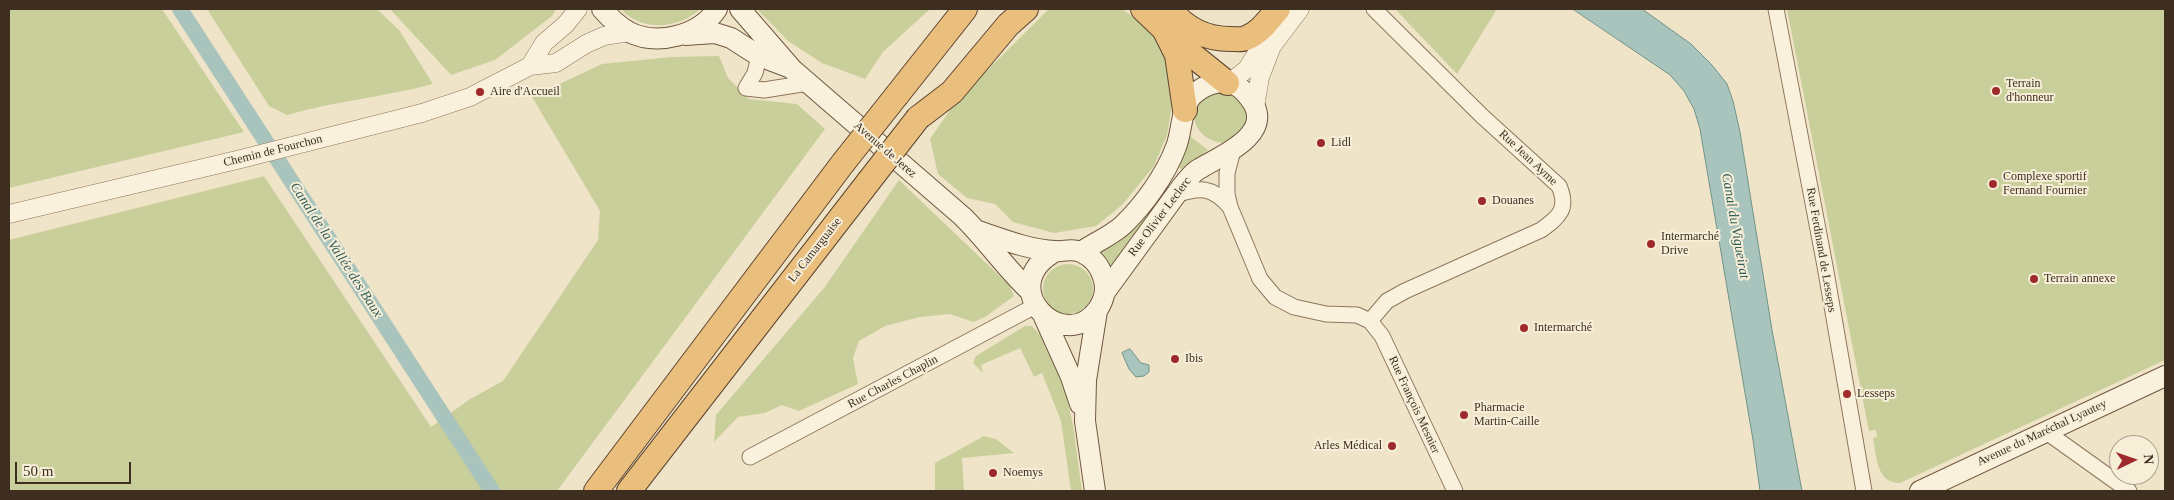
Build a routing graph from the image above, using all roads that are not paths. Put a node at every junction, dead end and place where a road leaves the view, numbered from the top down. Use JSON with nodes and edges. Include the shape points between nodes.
{"nodes":[{"id":1,"x":578,"y":9,"type":"edge"},
{"id":2,"x":602,"y":9,"type":"edge"},
{"id":3,"x":716,"y":9,"type":"edge"},
{"id":4,"x":740,"y":9,"type":"edge"},
{"id":5,"x":946,"y":9,"type":"edge"},
{"id":6,"x":965,"y":9,"type":"edge"},
{"id":7,"x":1002,"y":9,"type":"edge"},
{"id":8,"x":1026,"y":9,"type":"edge"},
{"id":9,"x":1143,"y":9,"type":"edge"},
{"id":10,"x":1166,"y":9,"type":"edge"},
{"id":11,"x":1170,"y":9,"type":"edge"},
{"id":12,"x":1284,"y":9,"type":"edge"},
{"id":13,"x":1300,"y":9,"type":"edge"},
{"id":14,"x":1776,"y":9,"type":"edge"},
{"id":15,"x":1379,"y":11,"type":"edge"},
{"id":16,"x":1281,"y":19,"type":"edge"},
{"id":17,"x":629,"y":32,"type":"junction"},
{"id":18,"x":681,"y":35,"type":"junction"},
{"id":19,"x":759,"y":56,"type":"junction"},
{"id":20,"x":530,"y":66,"type":"junction"},
{"id":21,"x":792,"y":69,"type":"junction"},
{"id":22,"x":808,"y":83,"type":"junction"},
{"id":23,"x":1228,"y":83,"type":"junction"},
{"id":24,"x":897,"y":95,"type":"junction"},
{"id":25,"x":1255,"y":107,"type":"junction"},
{"id":26,"x":1185,"y":110,"type":"junction"},
{"id":27,"x":918,"y":118,"type":"junction"},
{"id":28,"x":1233,"y":150,"type":"junction"},
{"id":29,"x":1175,"y":195,"type":"junction"},
{"id":30,"x":1230,"y":206,"type":"junction"},
{"id":31,"x":9,"y":214,"type":"edge"},
{"id":32,"x":978,"y":231,"type":"junction"},
{"id":33,"x":1056,"y":252,"type":"junction"},
{"id":34,"x":1081,"y":252,"type":"junction"},
{"id":35,"x":1105,"y":292,"type":"junction"},
{"id":36,"x":1036,"y":305,"type":"junction"},
{"id":37,"x":1097,"y":311,"type":"junction"},
{"id":38,"x":1370,"y":321,"type":"junction"},
{"id":39,"x":2165,"y":376,"type":"edge"},
{"id":40,"x":1085,"y":421,"type":"junction"},
{"id":41,"x":2045,"y":431,"type":"junction"},
{"id":42,"x":750,"y":456,"type":"dead end"},
{"id":43,"x":1927,"y":490,"type":"edge"},
{"id":44,"x":596,"y":491,"type":"edge"},
{"id":45,"x":629,"y":491,"type":"edge"},
{"id":46,"x":1095,"y":491,"type":"edge"},
{"id":47,"x":1455,"y":491,"type":"edge"},
{"id":48,"x":1864,"y":491,"type":"edge"},
{"id":49,"x":2129,"y":491,"type":"edge"}],
"edges":[{"from":1,"to":20,"type":"street","via":[[544,44]]},
{"from":2,"to":17,"type":"main road"},
{"from":3,"to":18,"type":"main road","via":[[699,26]]},
{"from":4,"to":21,"type":"main road","name":"Avenue de Jerez"},
{"from":5,"to":24,"type":"highway","via":[[926,38]]},
{"from":6,"to":24,"type":"highway"},
{"from":7,"to":27,"type":"highway","name":"La Camarguaise"},
{"from":8,"to":27,"type":"highway","via":[[1008,25],[952,92]]},
{"from":9,"to":26,"type":"highway","via":[[1164,29],[1177,54]]},
{"from":10,"to":23,"type":"highway","via":[[1186,50]]},
{"from":11,"to":16,"type":"highway","via":[[1186,27],[1220,39],[1245,39]]},
{"from":12,"to":23,"type":"street","name":"Rue Olivier Leclerc","via":[[1247,69]]},
{"from":13,"to":16,"type":"street","name":"Rue Olivier Leclerc"},
{"from":14,"to":48,"type":"street","name":"Rue Ferdinand de Lesseps"},
{"from":15,"to":38,"type":"street","name":"Rue Jean Ayme","via":[[1482,116],[1559,186],[1564,206],[1557,218],[1541,230],[1405,291],[1388,301]]},
{"from":16,"to":25,"type":"street","name":"Rue Olivier Leclerc","via":[[1260,77]]},
{"from":17,"to":18,"type":"main road","name":"Avenue de Jerez","via":[[646,37]]},
{"from":17,"to":20,"type":"street","name":"Chemin de Fourchon","via":[[604,36],[556,63]]},
{"from":18,"to":19,"type":"main road","name":"Avenue de Jerez","via":[[714,33],[730,38]]},
{"from":19,"to":21,"type":"main road","name":"Avenue de Jerez"},
{"from":19,"to":22,"type":"street","via":[[755,73],[746,88],[764,90]]},
{"from":20,"to":31,"type":"street","name":"Chemin de Fourchon","via":[[470,97],[422,113]]},
{"from":21,"to":22,"type":"main road","name":"Avenue de Jerez"},
{"from":22,"to":32,"type":"main road","name":"Avenue de Jerez"},
{"from":23,"to":25,"type":"main road","via":[[1238,86]]},
{"from":23,"to":26,"type":"main road","name":"Rue Olivier Leclerc","via":[[1213,83],[1200,90],[1190,98]]},
{"from":24,"to":44,"type":"highway","bridge":true},
{"from":25,"to":28,"type":"main road","name":"Rue Olivier Leclerc","via":[[1253,130]]},
{"from":26,"to":34,"type":"main road","name":"Rue Olivier Leclerc","via":[[1173,154],[1153,188],[1121,226]]},
{"from":27,"to":45,"type":"highway","name":"La Camarguaise","bridge":true},
{"from":28,"to":29,"type":"main road","name":"Rue Olivier Leclerc","via":[[1197,170]]},
{"from":28,"to":30,"type":"street","via":[[1227,173]]},
{"from":29,"to":30,"type":"street","via":[[1206,189],[1222,197]]},
{"from":29,"to":35,"type":"main road","name":"Rue Olivier Leclerc"},
{"from":30,"to":38,"type":"street","via":[[1260,279],[1275,296],[1294,307],[1326,314],[1357,315]]},
{"from":32,"to":33,"type":"main road"},
{"from":32,"to":36,"type":"main road"},
{"from":33,"to":34,"type":"main road"},
{"from":33,"to":36,"type":"main road","via":[[1044,258],[1031,279]]},
{"from":34,"to":35,"type":"main road","via":[[1100,268]]},
{"from":35,"to":37,"type":"main road"},
{"from":36,"to":37,"type":"main road","via":[[1054,322],[1066,325],[1077,324]]},
{"from":36,"to":40,"type":"main road","via":[[1071,377]]},
{"from":36,"to":42,"type":"street","name":"Rue Charles Chaplin"},
{"from":37,"to":40,"type":"main road","via":[[1086,380]]},
{"from":38,"to":47,"type":"street","name":"Rue François Mesnier","via":[[1382,336]]},
{"from":39,"to":41,"type":"main road","name":"Avenue du Maréchal Lyautey"},
{"from":40,"to":46,"type":"main road"},
{"from":41,"to":43,"type":"main road","name":"Avenue du Maréchal Lyautey"},
{"from":41,"to":49,"type":"street"}]}
